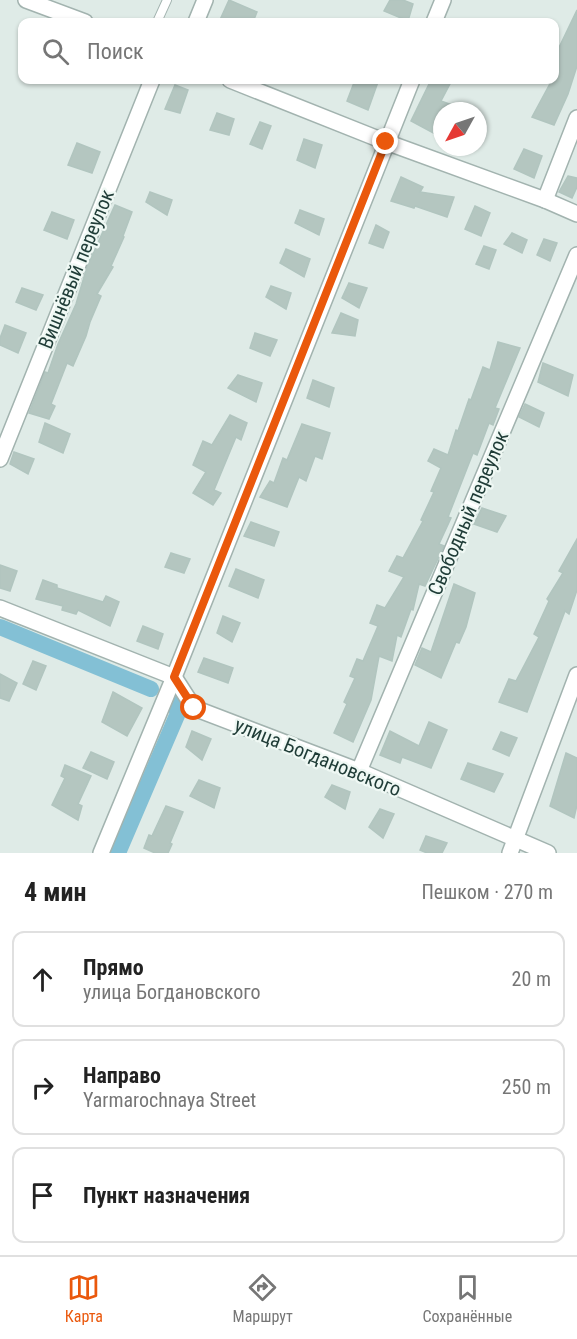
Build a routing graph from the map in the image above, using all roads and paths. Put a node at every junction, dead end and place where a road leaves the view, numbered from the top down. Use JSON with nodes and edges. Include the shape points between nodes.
{"nodes":[{"id":1,"x":26,"y":0,"type":"edge"},
{"id":2,"x":167,"y":0,"type":"edge"},
{"id":3,"x":206,"y":0,"type":"edge"},
{"id":4,"x":443,"y":0,"type":"edge"},
{"id":5,"x":74,"y":18,"type":"edge"},
{"id":6,"x":159,"y":18,"type":"edge"},
{"id":7,"x":198,"y":18,"type":"edge"},
{"id":8,"x":436,"y":18,"type":"edge"},
{"id":9,"x":150,"y":84,"type":"edge"},
{"id":10,"x":240,"y":84,"type":"edge"},
{"id":11,"x":410,"y":84,"type":"edge"},
{"id":12,"x":577,"y":118,"type":"edge"},
{"id":13,"x":386,"y":142,"type":"junction"},
{"id":14,"x":545,"y":200,"type":"junction"},
{"id":15,"x":577,"y":214,"type":"edge"},
{"id":16,"x":577,"y":255,"type":"edge"},
{"id":17,"x":0,"y":459,"type":"edge"},
{"id":18,"x":0,"y":608,"type":"edge"},
{"id":19,"x":577,"y":675,"type":"edge"},
{"id":20,"x":174,"y":677,"type":"junction"},
{"id":21,"x":359,"y":771,"type":"junction"},
{"id":22,"x":512,"y":846,"type":"edge"},
{"id":23,"x":101,"y":853,"type":"edge"},
{"id":24,"x":548,"y":853,"type":"edge"}],
"edges":[{"from":1,"to":5,"type":"street"},
{"from":2,"to":6,"type":"lane"},
{"from":3,"to":7,"type":"street"},
{"from":4,"to":8,"type":"street"},
{"from":9,"to":17,"type":"street","name":"Вишнёвый переулок"},
{"from":10,"to":13,"type":"street"},
{"from":11,"to":13,"type":"street"},
{"from":12,"to":14,"type":"street"},
{"from":13,"to":14,"type":"street"},
{"from":13,"to":20,"type":"street"},
{"from":14,"to":15,"type":"street"},
{"from":16,"to":21,"type":"street","name":"Свободный переулок"},
{"from":18,"to":20,"type":"street"},
{"from":19,"to":22,"type":"street"},
{"from":20,"to":21,"type":"street","name":"улица Богдановского","via":[[194,708]]},
{"from":20,"to":23,"type":"street"},
{"from":21,"to":22,"type":"street","name":"улица Богдановского"},
{"from":22,"to":24,"type":"street","name":"улица Богдановского"}]}
